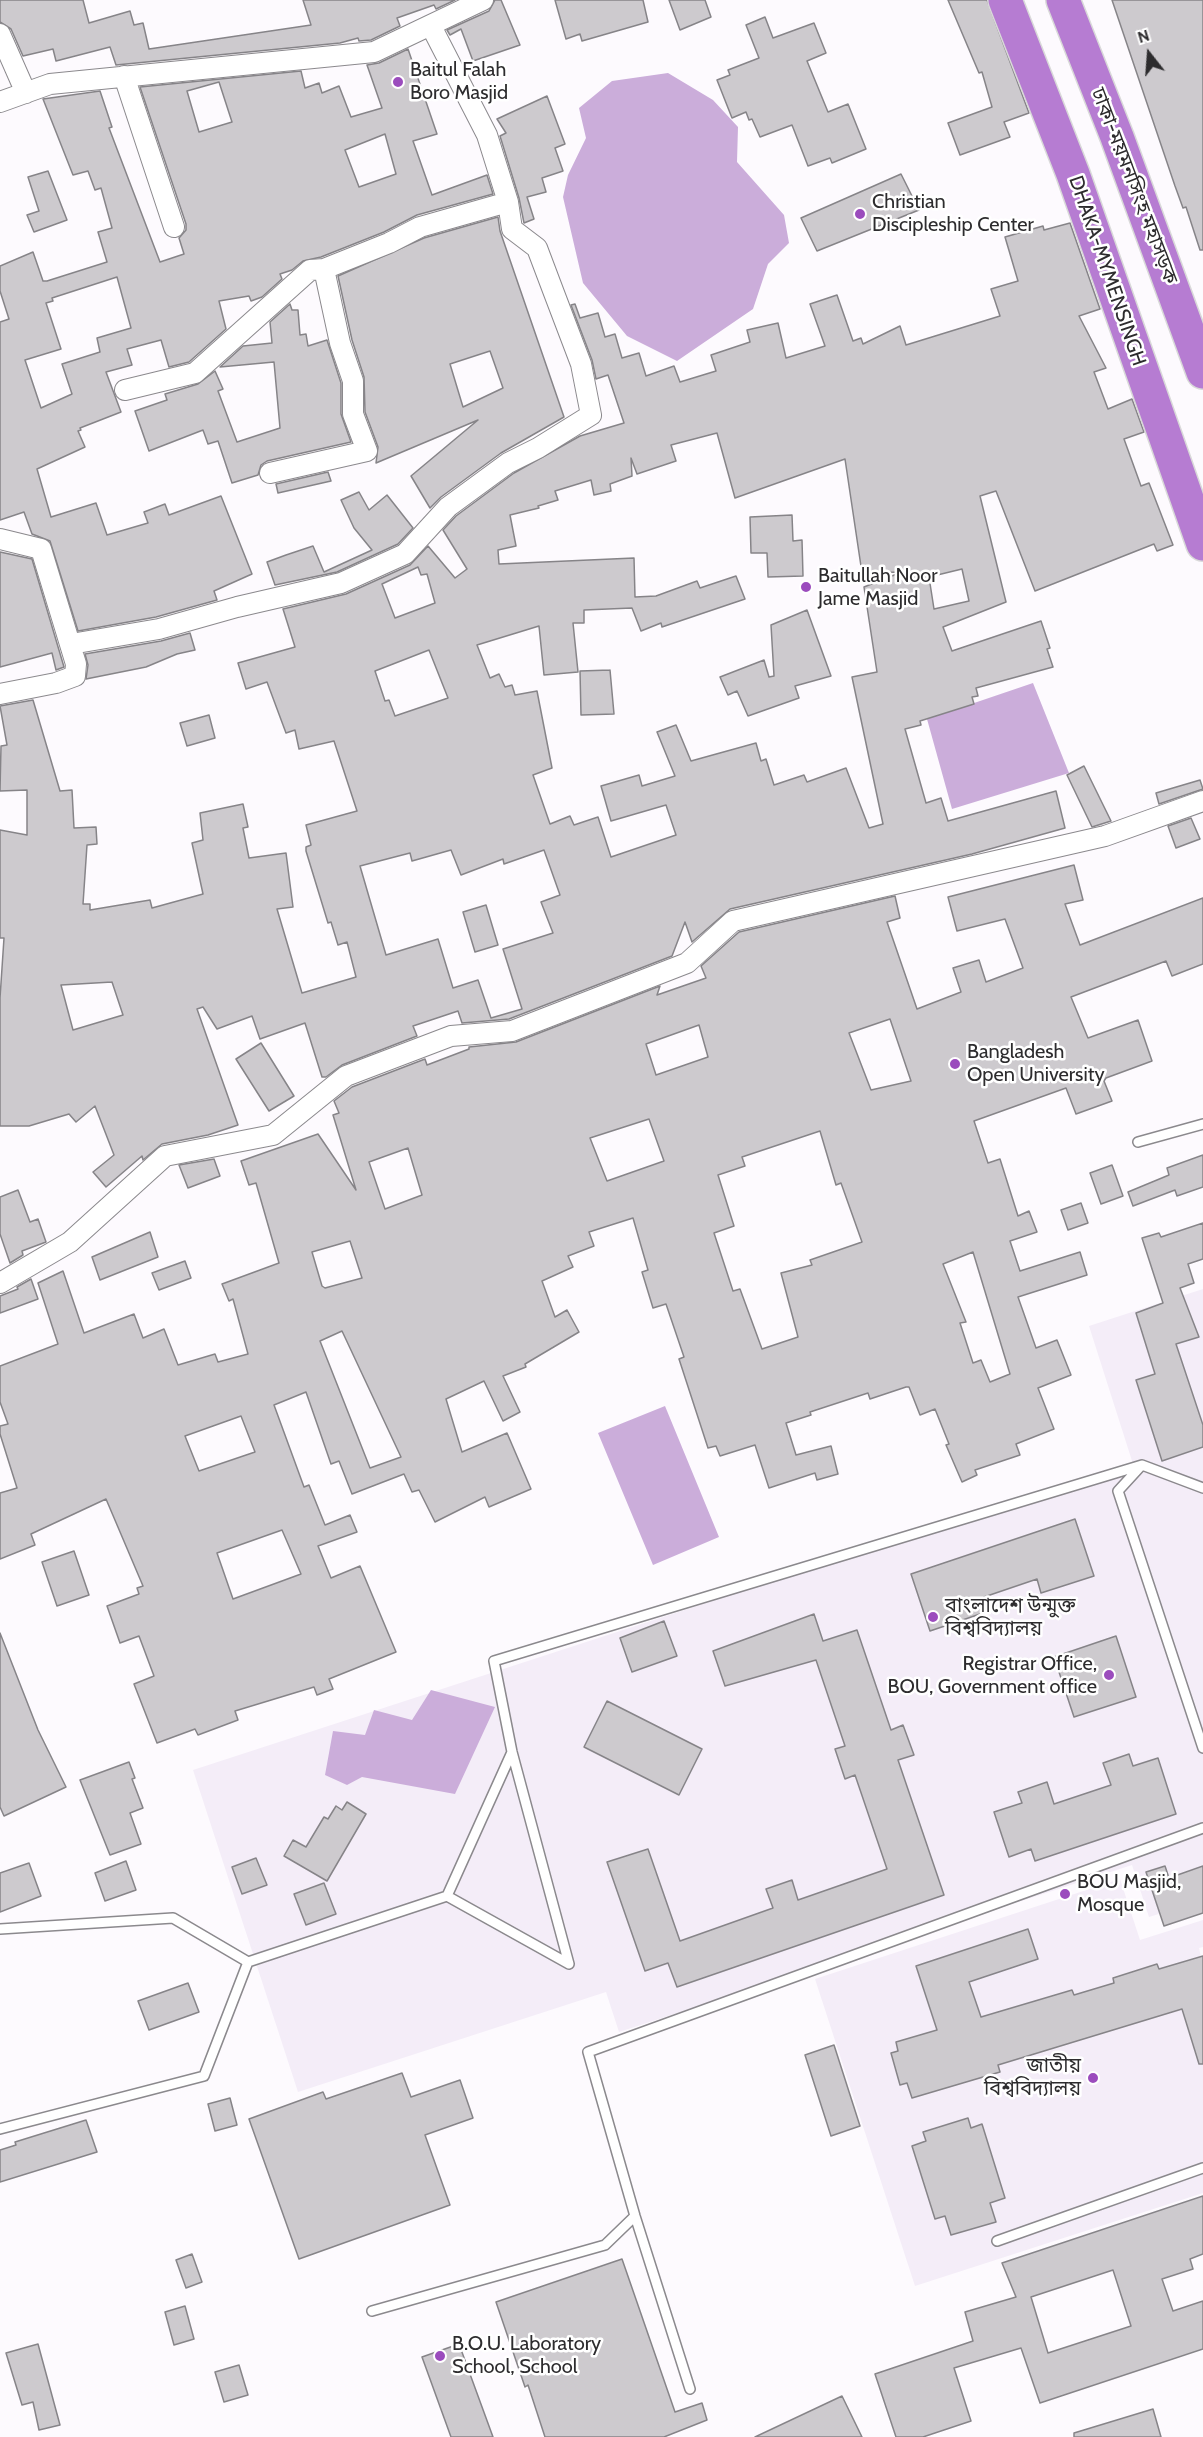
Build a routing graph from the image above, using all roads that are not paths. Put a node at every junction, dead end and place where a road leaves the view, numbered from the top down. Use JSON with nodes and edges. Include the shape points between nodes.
{"nodes":[{"id":1,"x":483,"y":0,"type":"edge"},
{"id":2,"x":1005,"y":0,"type":"edge"},
{"id":3,"x":1063,"y":0,"type":"edge"},
{"id":4,"x":431,"y":26,"type":"junction"},
{"id":5,"x":0,"y":34,"type":"edge"},
{"id":6,"x":124,"y":76,"type":"junction"},
{"id":7,"x":26,"y":93,"type":"junction"},
{"id":8,"x":0,"y":102,"type":"edge"},
{"id":9,"x":508,"y":202,"type":"junction"},
{"id":10,"x":174,"y":227,"type":"dead end"},
{"id":11,"x":324,"y":269,"type":"junction"},
{"id":12,"x":1200,"y":353,"type":"edge"},
{"id":13,"x":125,"y":390,"type":"dead end"},
{"id":14,"x":270,"y":473,"type":"dead end"},
{"id":15,"x":0,"y":539,"type":"edge"},
{"id":16,"x":1203,"y":544,"type":"edge"},
{"id":17,"x":71,"y":644,"type":"junction"},
{"id":18,"x":0,"y":694,"type":"edge"},
{"id":19,"x":1203,"y":801,"type":"edge"},
{"id":20,"x":1203,"y":1124,"type":"edge"},
{"id":21,"x":1138,"y":1142,"type":"dead end"},
{"id":22,"x":0,"y":1284,"type":"edge"},
{"id":23,"x":1142,"y":1465,"type":"junction"},
{"id":24,"x":1203,"y":1488,"type":"edge"},
{"id":25,"x":1203,"y":1748,"type":"edge"},
{"id":26,"x":512,"y":1752,"type":"junction"},
{"id":27,"x":1203,"y":1828,"type":"edge"},
{"id":28,"x":447,"y":1896,"type":"junction"},
{"id":29,"x":0,"y":1929,"type":"edge"},
{"id":30,"x":248,"y":1962,"type":"junction"},
{"id":31,"x":0,"y":2129,"type":"edge"},
{"id":32,"x":1203,"y":2168,"type":"edge"},
{"id":33,"x":634,"y":2216,"type":"junction"},
{"id":34,"x":997,"y":2241,"type":"dead end"},
{"id":35,"x":372,"y":2311,"type":"dead end"},
{"id":36,"x":690,"y":2389,"type":"dead end"}],
"edges":[{"from":1,"to":4,"type":"street"},
{"from":2,"to":16,"type":"highway","name":"DHAKA-MYMENSINGH","via":[[1073,174]]},
{"from":3,"to":12,"type":"highway","name":"ঢাকা-ময়মনসিংহ মহাসড়ক"},
{"from":4,"to":6,"type":"street","via":[[374,52]]},
{"from":4,"to":9,"type":"street","via":[[487,135]]},
{"from":5,"to":7,"type":"street"},
{"from":6,"to":7,"type":"street","via":[[50,84]]},
{"from":6,"to":10,"type":"street"},
{"from":7,"to":8,"type":"street"},
{"from":9,"to":11,"type":"street","via":[[420,227]]},
{"from":9,"to":17,"type":"street","via":[[512,229],[537,248],[581,364],[591,415],[508,463],[448,507],[405,554],[342,583],[159,629]]},
{"from":11,"to":13,"type":"street","via":[[310,270],[195,373]]},
{"from":11,"to":14,"type":"street","via":[[340,343],[353,381],[353,414],[367,451]]},
{"from":15,"to":17,"type":"street","via":[[41,549]]},
{"from":17,"to":18,"type":"street","via":[[75,676]]},
{"from":19,"to":22,"type":"street","via":[[1105,836],[733,921],[687,963],[513,1030],[451,1036],[346,1076],[273,1135],[165,1156],[70,1242]]},
{"from":20,"to":21,"type":"lane"},
{"from":23,"to":24,"type":"lane"},
{"from":23,"to":25,"type":"lane","via":[[1118,1491]]},
{"from":23,"to":26,"type":"lane","via":[[494,1661]]},
{"from":26,"to":28,"type":"lane"},
{"from":26,"to":28,"type":"lane","via":[[569,1964]]},
{"from":27,"to":33,"type":"lane","via":[[588,2052]]},
{"from":28,"to":30,"type":"lane"},
{"from":29,"to":30,"type":"lane","via":[[173,1918]]},
{"from":30,"to":31,"type":"lane","via":[[204,2076]]},
{"from":32,"to":34,"type":"lane"},
{"from":33,"to":35,"type":"lane","via":[[605,2245]]},
{"from":33,"to":36,"type":"lane"}]}
